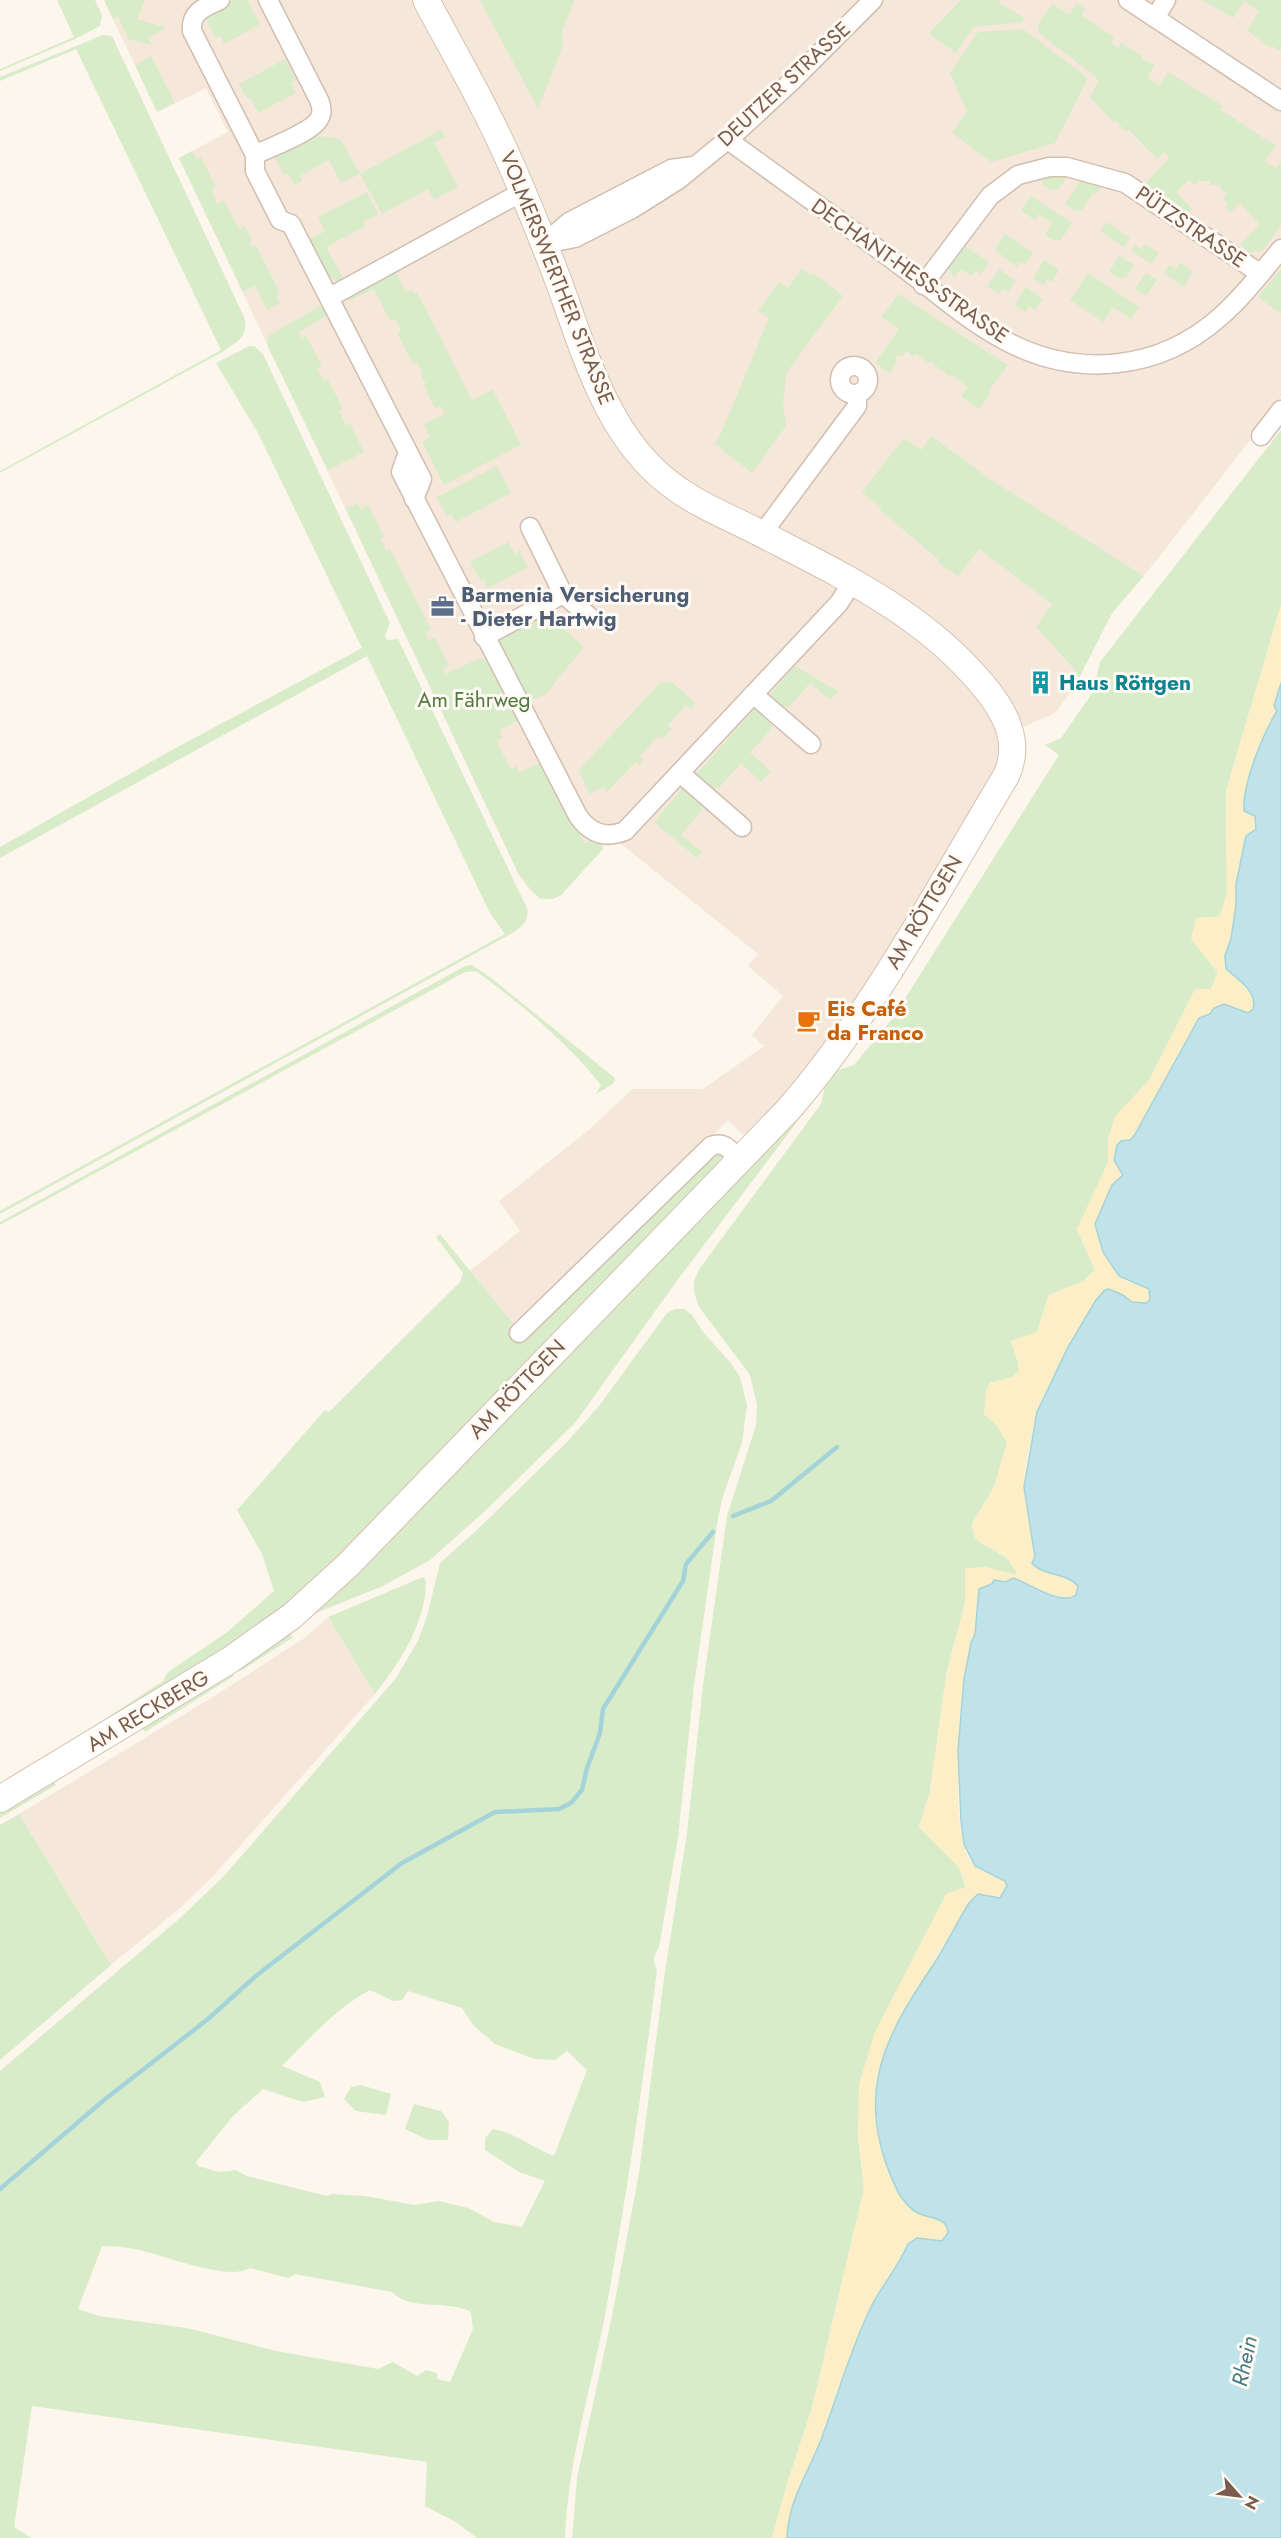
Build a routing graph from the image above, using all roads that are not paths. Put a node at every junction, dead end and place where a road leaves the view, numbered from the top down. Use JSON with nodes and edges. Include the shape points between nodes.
{"nodes":[{"id":1,"x":220,"y":0,"type":"edge"},
{"id":2,"x":268,"y":0,"type":"edge"},
{"id":3,"x":426,"y":0,"type":"edge"},
{"id":4,"x":873,"y":0,"type":"edge"},
{"id":5,"x":1128,"y":0,"type":"edge"},
{"id":6,"x":1166,"y":0,"type":"edge"},
{"id":7,"x":1155,"y":18,"type":"junction"},
{"id":8,"x":1281,"y":101,"type":"edge"},
{"id":9,"x":728,"y":140,"type":"junction"},
{"id":10,"x":255,"y":154,"type":"junction"},
{"id":11,"x":522,"y":192,"type":"junction"},
{"id":12,"x":544,"y":244,"type":"junction"},
{"id":13,"x":1281,"y":249,"type":"edge"},
{"id":14,"x":1261,"y":274,"type":"junction"},
{"id":15,"x":923,"y":285,"type":"junction"},
{"id":16,"x":330,"y":297,"type":"junction"},
{"id":17,"x":857,"y":394,"type":"dead end"},
{"id":18,"x":1281,"y":410,"type":"edge"},
{"id":19,"x":1261,"y":436,"type":"dead end"},
{"id":20,"x":530,"y":527,"type":"dead end"},
{"id":21,"x":762,"y":534,"type":"junction"},
{"id":22,"x":853,"y":581,"type":"junction"},
{"id":23,"x":563,"y":594,"type":"junction"},
{"id":24,"x":591,"y":618,"type":"dead end"},
{"id":25,"x":484,"y":637,"type":"junction"},
{"id":26,"x":753,"y":694,"type":"junction"},
{"id":27,"x":1011,"y":734,"type":"joint"},
{"id":28,"x":811,"y":744,"type":"dead end"},
{"id":29,"x":680,"y":773,"type":"junction"},
{"id":30,"x":742,"y":827,"type":"dead end"},
{"id":31,"x":738,"y":1158,"type":"junction"},
{"id":32,"x":519,"y":1333,"type":"dead end"},
{"id":33,"x":292,"y":1616,"type":"joint"},
{"id":34,"x":0,"y":1799,"type":"edge"}],
"edges":[{"from":1,"to":10,"type":"street","via":[[196,12],[192,31]]},
{"from":2,"to":10,"type":"street","via":[[322,110],[319,120],[310,128]]},
{"from":3,"to":11,"type":"street","name":"VOLMERSWERTHER STRASSE","via":[[492,122]]},
{"from":4,"to":9,"type":"street","name":"DEUTZER STRASSE"},
{"from":5,"to":7,"type":"street"},
{"from":6,"to":7,"type":"street"},
{"from":7,"to":8,"type":"street"},
{"from":9,"to":12,"type":"street","name":"DEUTZER STRASSE","via":[[693,166],[670,169],[569,222]]},
{"from":9,"to":15,"type":"street","name":"DECHANT-HESS-STRASSE"},
{"from":10,"to":16,"type":"street","via":[[255,171],[280,220],[291,224]]},
{"from":11,"to":12,"type":"street","name":"VOLMERSWERTHER STRASSE"},
{"from":11,"to":16,"type":"street"},
{"from":12,"to":21,"type":"street","name":"VOLMERSWERTHER STRASSE","via":[[592,373],[632,445],[669,483]]},
{"from":13,"to":14,"type":"street","name":"DECHANT-HESS-STRASSE"},
{"from":14,"to":15,"type":"street","name":"DECHANT-HESS-STRASSE","via":[[1220,317],[1181,344],[1140,360],[1096,366],[1059,362],[1028,352],[982,327]]},
{"from":14,"to":15,"type":"street","name":"PÜTZSTRASSE","via":[[1125,183],[1049,166],[1018,175],[990,196]]},
{"from":16,"to":25,"type":"street","via":[[422,479],[414,499]]},
{"from":17,"to":21,"type":"street","via":[[857,406]]},
{"from":18,"to":19,"type":"street"},
{"from":20,"to":23,"type":"street"},
{"from":21,"to":22,"type":"street","name":"VOLMERSWERTHER STRASSE"},
{"from":22,"to":26,"type":"street","via":[[838,603]]},
{"from":22,"to":27,"type":"street","name":"VOLMERSWERTHER STRASSE","via":[[897,607],[954,654],[1001,708]]},
{"from":23,"to":24,"type":"street"},
{"from":23,"to":25,"type":"street"},
{"from":25,"to":29,"type":"street","via":[[578,816],[590,830],[609,836],[625,831]]},
{"from":26,"to":28,"type":"street"},
{"from":26,"to":29,"type":"street"},
{"from":27,"to":31,"type":"street","name":"AM RÖTTGEN","via":[[1013,756],[1006,777],[861,1015],[788,1110]]},
{"from":29,"to":30,"type":"street"},
{"from":31,"to":32,"type":"street","name":"AM RÖTTGEN","via":[[726,1146],[711,1146]]},
{"from":31,"to":33,"type":"street","name":"AM RÖTTGEN","via":[[349,1564]]},
{"from":33,"to":34,"type":"street","name":"AM RECKBERG","via":[[202,1679]]}]}
